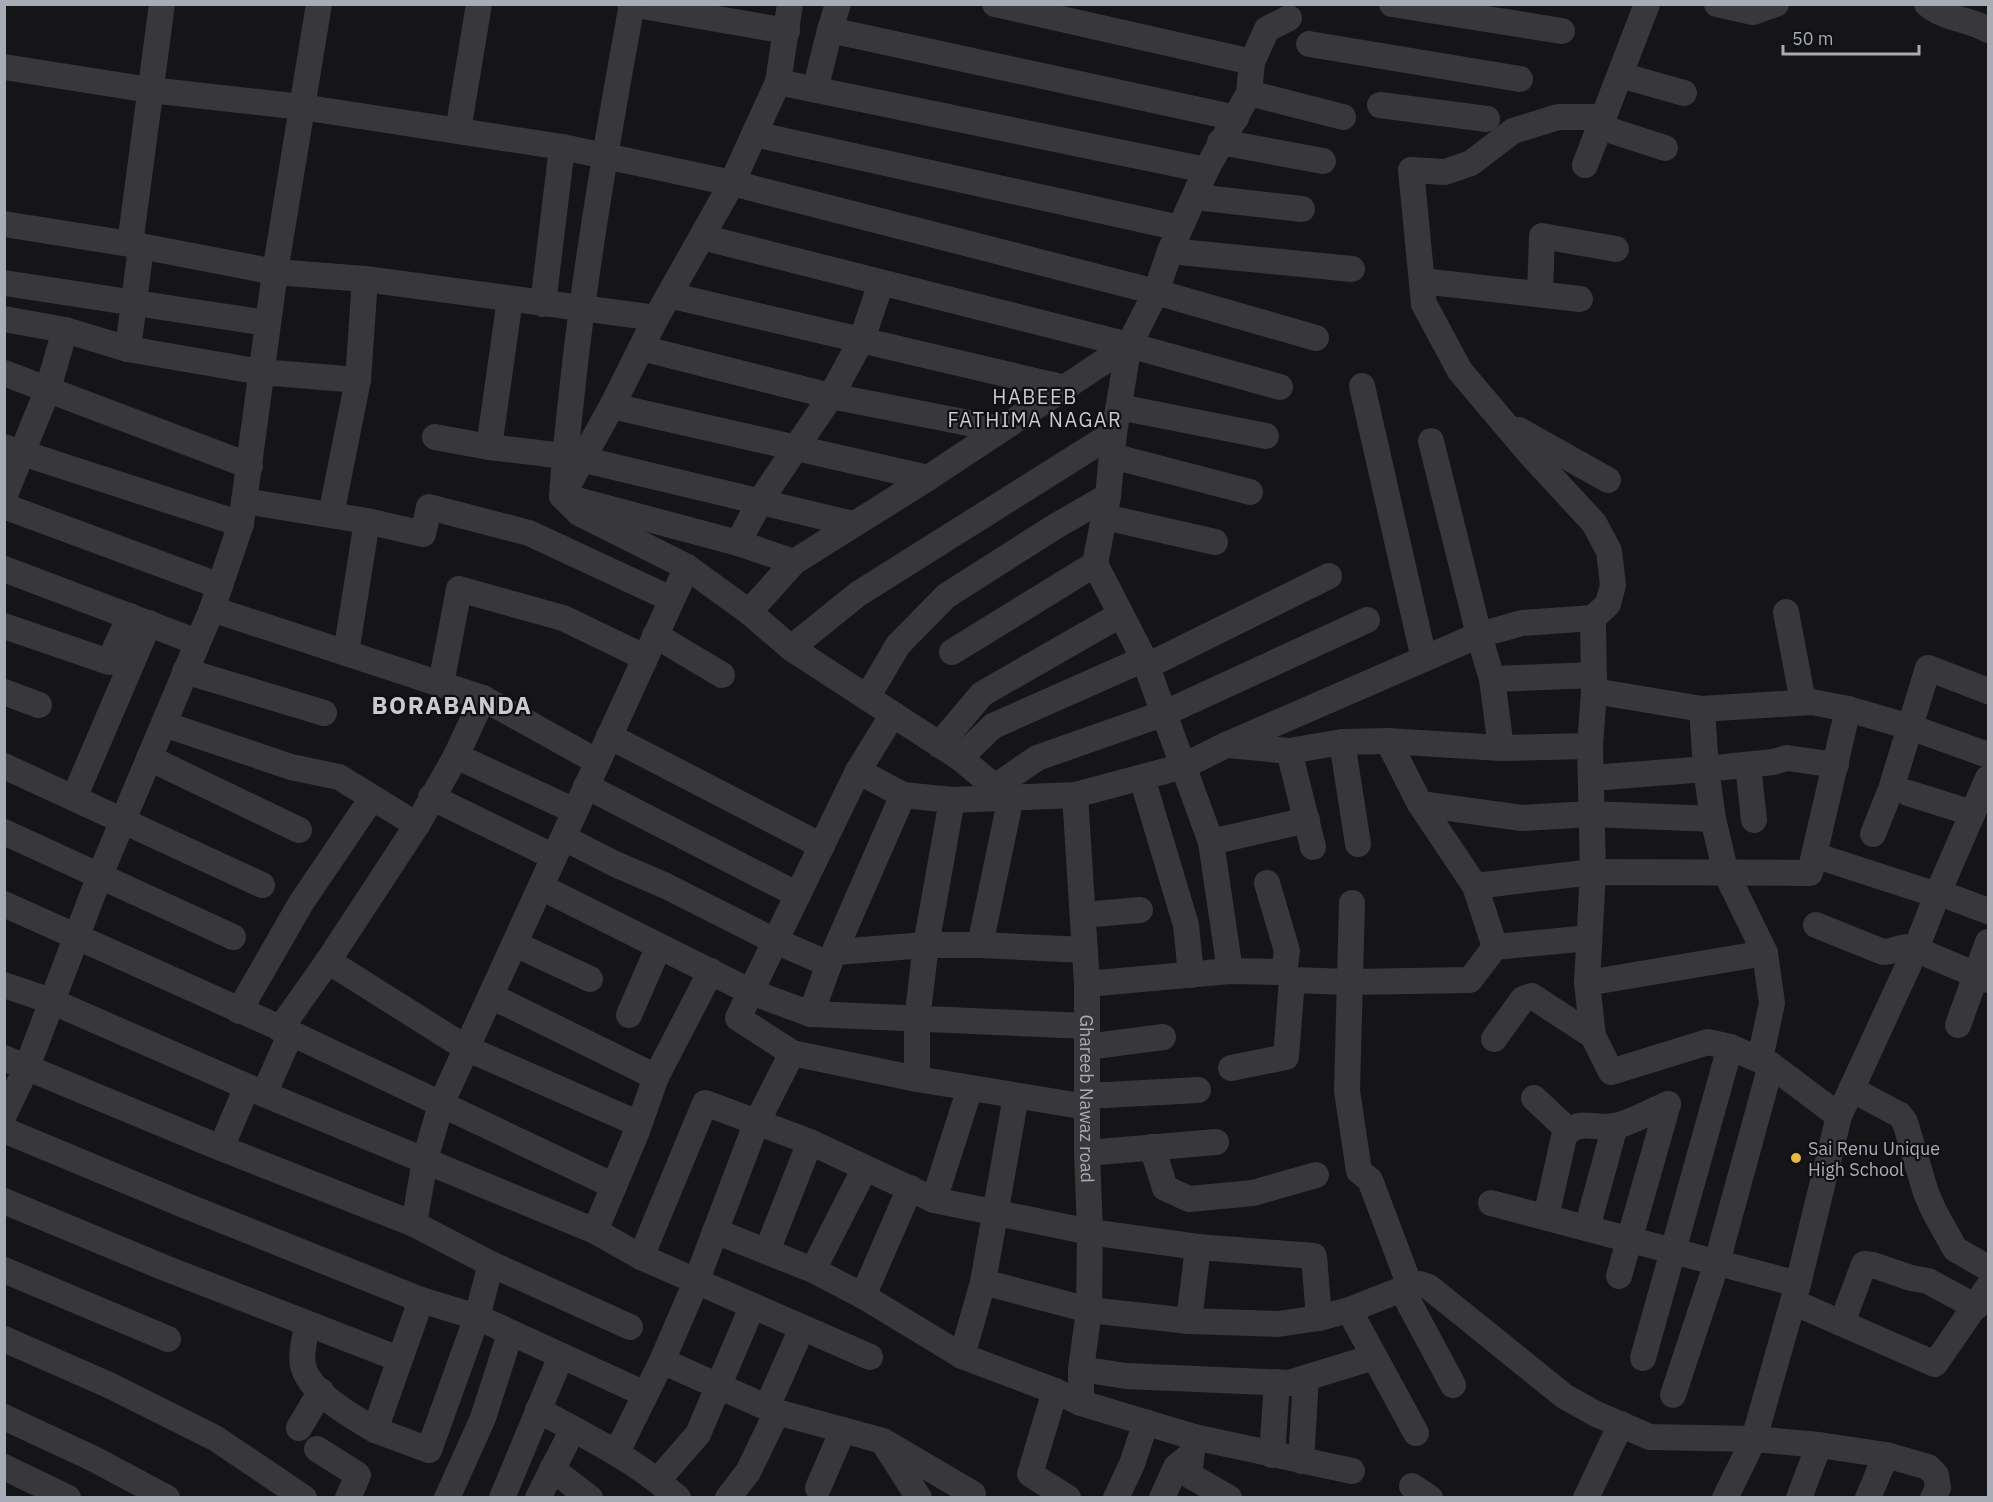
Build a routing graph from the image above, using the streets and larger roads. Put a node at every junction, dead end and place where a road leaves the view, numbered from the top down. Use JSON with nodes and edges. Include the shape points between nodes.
{"nodes":[{"id":1,"x":162,"y":4,"type":"edge"},
{"id":2,"x":319,"y":4,"type":"edge"},
{"id":3,"x":479,"y":4,"type":"edge"},
{"id":4,"x":790,"y":4,"type":"edge"},
{"id":5,"x":838,"y":4,"type":"edge"},
{"id":6,"x":995,"y":4,"type":"edge"},
{"id":7,"x":1392,"y":4,"type":"edge"},
{"id":8,"x":1647,"y":4,"type":"edge"},
{"id":9,"x":1717,"y":4,"type":"edge"},
{"id":10,"x":1776,"y":4,"type":"edge"},
{"id":11,"x":1927,"y":4,"type":"edge"},
{"id":12,"x":631,"y":5,"type":"edge"},
{"id":13,"x":1289,"y":18,"type":"dead end"},
{"id":14,"x":830,"y":30,"type":"junction"},
{"id":15,"x":1989,"y":30,"type":"edge"},
{"id":16,"x":787,"y":31,"type":"junction"},
{"id":17,"x":1562,"y":31,"type":"dead end"},
{"id":18,"x":1309,"y":44,"type":"dead end"},
{"id":19,"x":1252,"y":62,"type":"junction"},
{"id":20,"x":4,"y":66,"type":"edge"},
{"id":21,"x":1620,"y":75,"type":"junction"},
{"id":22,"x":1520,"y":79,"type":"dead end"},
{"id":23,"x":778,"y":82,"type":"junction"},
{"id":24,"x":150,"y":90,"type":"junction"},
{"id":25,"x":815,"y":90,"type":"junction"},
{"id":26,"x":1249,"y":93,"type":"junction"},
{"id":27,"x":1684,"y":93,"type":"dead end"},
{"id":28,"x":1380,"y":105,"type":"dead end"},
{"id":29,"x":302,"y":107,"type":"junction"},
{"id":30,"x":1236,"y":117,"type":"junction"},
{"id":31,"x":1343,"y":117,"type":"dead end"},
{"id":32,"x":1487,"y":119,"type":"dead end"},
{"id":33,"x":1602,"y":122,"type":"junction"},
{"id":34,"x":458,"y":131,"type":"junction"},
{"id":35,"x":754,"y":134,"type":"junction"},
{"id":36,"x":1220,"y":142,"type":"junction"},
{"id":37,"x":562,"y":147,"type":"junction"},
{"id":38,"x":1665,"y":148,"type":"dead end"},
{"id":39,"x":605,"y":156,"type":"junction"},
{"id":40,"x":1323,"y":162,"type":"dead end"},
{"id":41,"x":1585,"y":165,"type":"dead end"},
{"id":42,"x":1206,"y":170,"type":"junction"},
{"id":43,"x":732,"y":183,"type":"junction"},
{"id":44,"x":1195,"y":196,"type":"junction"},
{"id":45,"x":1302,"y":209,"type":"dead end"},
{"id":46,"x":4,"y":224,"type":"edge"},
{"id":47,"x":702,"y":237,"type":"junction"},
{"id":48,"x":1175,"y":239,"type":"junction"},
{"id":49,"x":136,"y":246,"type":"junction"},
{"id":50,"x":1616,"y":249,"type":"dead end"},
{"id":51,"x":1352,"y":269,"type":"dead end"},
{"id":52,"x":274,"y":272,"type":"junction"},
{"id":53,"x":365,"y":279,"type":"junction"},
{"id":54,"x":1422,"y":281,"type":"junction"},
{"id":55,"x":881,"y":283,"type":"junction"},
{"id":56,"x":4,"y":284,"type":"edge"},
{"id":57,"x":1156,"y":292,"type":"junction"},
{"id":58,"x":1540,"y":294,"type":"junction"},
{"id":59,"x":669,"y":295,"type":"junction"},
{"id":60,"x":1580,"y":298,"type":"dead end"},
{"id":61,"x":510,"y":299,"type":"junction"},
{"id":62,"x":134,"y":304,"type":"junction"},
{"id":63,"x":543,"y":304,"type":"junction"},
{"id":64,"x":581,"y":309,"type":"junction"},
{"id":65,"x":656,"y":318,"type":"junction"},
{"id":66,"x":4,"y":319,"type":"edge"},
{"id":67,"x":267,"y":323,"type":"junction"},
{"id":68,"x":65,"y":330,"type":"junction"},
{"id":69,"x":862,"y":339,"type":"junction"},
{"id":70,"x":1316,"y":339,"type":"dead end"},
{"id":71,"x":1129,"y":345,"type":"junction"},
{"id":72,"x":640,"y":348,"type":"junction"},
{"id":73,"x":128,"y":349,"type":"junction"},
{"id":74,"x":261,"y":372,"type":"junction"},
{"id":75,"x":4,"y":373,"type":"edge"},
{"id":76,"x":358,"y":380,"type":"junction"},
{"id":77,"x":1362,"y":386,"type":"dead end"},
{"id":78,"x":1280,"y":387,"type":"dead end"},
{"id":79,"x":1065,"y":388,"type":"junction"},
{"id":80,"x":48,"y":389,"type":"junction"},
{"id":81,"x":831,"y":396,"type":"junction"},
{"id":82,"x":612,"y":406,"type":"junction"},
{"id":83,"x":1119,"y":407,"type":"junction"},
{"id":84,"x":1505,"y":424,"type":"junction"},
{"id":85,"x":999,"y":429,"type":"junction"},
{"id":86,"x":1266,"y":436,"type":"dead end"},
{"id":87,"x":435,"y":437,"type":"dead end"},
{"id":88,"x":1431,"y":441,"type":"dead end"},
{"id":89,"x":1113,"y":445,"type":"junction"},
{"id":90,"x":489,"y":447,"type":"junction"},
{"id":91,"x":795,"y":448,"type":"junction"},
{"id":92,"x":14,"y":450,"type":"edge"},
{"id":93,"x":573,"y":458,"type":"junction"},
{"id":94,"x":250,"y":466,"type":"junction"},
{"id":95,"x":928,"y":478,"type":"junction"},
{"id":96,"x":1608,"y":480,"type":"dead end"},
{"id":97,"x":1250,"y":492,"type":"dead end"},
{"id":98,"x":562,"y":496,"type":"junction"},
{"id":99,"x":4,"y":497,"type":"edge"},
{"id":100,"x":760,"y":501,"type":"junction"},
{"id":101,"x":4,"y":506,"type":"edge"},
{"id":102,"x":1106,"y":506,"type":"junction"},
{"id":103,"x":242,"y":513,"type":"junction"},
{"id":104,"x":331,"y":515,"type":"junction"},
{"id":105,"x":367,"y":521,"type":"junction"},
{"id":106,"x":854,"y":524,"type":"junction"},
{"id":107,"x":1215,"y":542,"type":"dead end"},
{"id":108,"x":738,"y":543,"type":"junction"},
{"id":109,"x":794,"y":562,"type":"junction"},
{"id":110,"x":1095,"y":564,"type":"junction"},
{"id":111,"x":687,"y":567,"type":"junction"},
{"id":112,"x":4,"y":569,"type":"edge"},
{"id":113,"x":1329,"y":576,"type":"dead end"},
{"id":114,"x":216,"y":598,"type":"junction"},
{"id":115,"x":671,"y":599,"type":"junction"},
{"id":116,"x":749,"y":612,"type":"junction"},
{"id":117,"x":1786,"y":612,"type":"dead end"},
{"id":118,"x":1120,"y":615,"type":"junction"},
{"id":119,"x":1593,"y":618,"type":"junction"},
{"id":120,"x":139,"y":620,"type":"junction"},
{"id":121,"x":1367,"y":620,"type":"dead end"},
{"id":122,"x":4,"y":626,"type":"edge"},
{"id":123,"x":656,"y":634,"type":"junction"},
{"id":124,"x":1479,"y":635,"type":"junction"},
{"id":125,"x":197,"y":642,"type":"junction"},
{"id":126,"x":791,"y":648,"type":"junction"},
{"id":127,"x":952,"y":652,"type":"dead end"},
{"id":128,"x":346,"y":653,"type":"junction"},
{"id":129,"x":644,"y":657,"type":"junction"},
{"id":130,"x":1424,"y":658,"type":"junction"},
{"id":131,"x":1145,"y":663,"type":"junction"},
{"id":132,"x":184,"y":671,"type":"junction"},
{"id":133,"x":722,"y":675,"type":"dead end"},
{"id":134,"x":1492,"y":679,"type":"junction"},
{"id":135,"x":1594,"y":683,"type":"junction"},
{"id":136,"x":441,"y":684,"type":"junction"},
{"id":137,"x":1989,"y":691,"type":"edge"},
{"id":138,"x":4,"y":692,"type":"edge"},
{"id":139,"x":868,"y":696,"type":"junction"},
{"id":140,"x":483,"y":698,"type":"junction"},
{"id":141,"x":1803,"y":702,"type":"junction"},
{"id":142,"x":39,"y":705,"type":"dead end"},
{"id":143,"x":1702,"y":709,"type":"junction"},
{"id":144,"x":1848,"y":709,"type":"junction"},
{"id":145,"x":324,"y":713,"type":"dead end"},
{"id":146,"x":1165,"y":713,"type":"junction"},
{"id":147,"x":893,"y":714,"type":"junction"},
{"id":148,"x":164,"y":724,"type":"junction"},
{"id":149,"x":1910,"y":727,"type":"junction"},
{"id":150,"x":609,"y":736,"type":"junction"},
{"id":151,"x":1388,"y":741,"type":"junction"},
{"id":152,"x":1342,"y":742,"type":"junction"},
{"id":153,"x":1226,"y":745,"type":"junction"},
{"id":154,"x":1590,"y":746,"type":"junction"},
{"id":155,"x":1502,"y":748,"type":"junction"},
{"id":156,"x":1289,"y":751,"type":"junction"},
{"id":157,"x":949,"y":752,"type":"junction"},
{"id":158,"x":1989,"y":755,"type":"edge"},
{"id":159,"x":456,"y":756,"type":"junction"},
{"id":160,"x":149,"y":758,"type":"junction"},
{"id":161,"x":598,"y":762,"type":"junction"},
{"id":162,"x":1748,"y":765,"type":"junction"},
{"id":163,"x":1836,"y":765,"type":"junction"},
{"id":164,"x":4,"y":766,"type":"edge"},
{"id":165,"x":1184,"y":766,"type":"junction"},
{"id":166,"x":1706,"y":769,"type":"junction"},
{"id":167,"x":858,"y":771,"type":"junction"},
{"id":168,"x":1142,"y":778,"type":"junction"},
{"id":169,"x":1592,"y":778,"type":"junction"},
{"id":170,"x":1988,"y":781,"type":"edge"},
{"id":171,"x":586,"y":786,"type":"junction"},
{"id":172,"x":1908,"y":793,"type":"dead end"},
{"id":173,"x":1002,"y":794,"type":"junction"},
{"id":174,"x":903,"y":795,"type":"junction"},
{"id":175,"x":1076,"y":795,"type":"junction"},
{"id":176,"x":431,"y":797,"type":"junction"},
{"id":177,"x":74,"y":798,"type":"junction"},
{"id":178,"x":372,"y":798,"type":"junction"},
{"id":179,"x":952,"y":800,"type":"junction"},
{"id":180,"x":1420,"y":804,"type":"junction"},
{"id":181,"x":575,"y":811,"type":"junction"},
{"id":182,"x":1972,"y":813,"type":"junction"},
{"id":183,"x":1592,"y":814,"type":"junction"},
{"id":184,"x":1713,"y":819,"type":"junction"},
{"id":185,"x":1307,"y":820,"type":"junction"},
{"id":186,"x":1754,"y":820,"type":"dead end"},
{"id":187,"x":123,"y":821,"type":"junction"},
{"id":188,"x":417,"y":825,"type":"junction"},
{"id":189,"x":299,"y":830,"type":"dead end"},
{"id":190,"x":4,"y":832,"type":"edge"},
{"id":191,"x":1873,"y":834,"type":"dead end"},
{"id":192,"x":1211,"y":842,"type":"junction"},
{"id":193,"x":1358,"y":844,"type":"dead end"},
{"id":194,"x":822,"y":846,"type":"junction"},
{"id":195,"x":1313,"y":847,"type":"dead end"},
{"id":196,"x":559,"y":848,"type":"junction"},
{"id":197,"x":1814,"y":855,"type":"junction"},
{"id":198,"x":1593,"y":872,"type":"junction"},
{"id":199,"x":1726,"y":873,"type":"junction"},
{"id":200,"x":100,"y":875,"type":"junction"},
{"id":201,"x":1267,"y":883,"type":"dead end"},
{"id":202,"x":262,"y":885,"type":"dead end"},
{"id":203,"x":1475,"y":886,"type":"junction"},
{"id":204,"x":541,"y":887,"type":"junction"},
{"id":205,"x":798,"y":895,"type":"junction"},
{"id":206,"x":1937,"y":895,"type":"junction"},
{"id":207,"x":1352,"y":903,"type":"dead end"},
{"id":208,"x":4,"y":904,"type":"edge"},
{"id":209,"x":1140,"y":910,"type":"dead end"},
{"id":210,"x":1989,"y":911,"type":"edge"},
{"id":211,"x":1083,"y":915,"type":"junction"},
{"id":212,"x":1816,"y":925,"type":"dead end"},
{"id":213,"x":77,"y":936,"type":"junction"},
{"id":214,"x":233,"y":937,"type":"dead end"},
{"id":215,"x":1589,"y":938,"type":"junction"},
{"id":216,"x":776,"y":941,"type":"junction"},
{"id":217,"x":1989,"y":942,"type":"edge"},
{"id":218,"x":515,"y":945,"type":"junction"},
{"id":219,"x":926,"y":945,"type":"junction"},
{"id":220,"x":980,"y":945,"type":"junction"},
{"id":221,"x":660,"y":946,"type":"junction"},
{"id":222,"x":1495,"y":947,"type":"junction"},
{"id":223,"x":1916,"y":949,"type":"junction"},
{"id":224,"x":1085,"y":950,"type":"junction"},
{"id":225,"x":1765,"y":953,"type":"junction"},
{"id":226,"x":833,"y":958,"type":"junction"},
{"id":227,"x":328,"y":961,"type":"junction"},
{"id":228,"x":711,"y":971,"type":"junction"},
{"id":229,"x":1230,"y":971,"type":"junction"},
{"id":230,"x":1191,"y":975,"type":"junction"},
{"id":231,"x":1288,"y":976,"type":"junction"},
{"id":232,"x":1983,"y":978,"type":"edge"},
{"id":233,"x":590,"y":979,"type":"dead end"},
{"id":234,"x":1350,"y":982,"type":"junction"},
{"id":235,"x":1587,"y":983,"type":"junction"},
{"id":236,"x":1087,"y":984,"type":"junction"},
{"id":237,"x":4,"y":985,"type":"edge"},
{"id":238,"x":751,"y":992,"type":"junction"},
{"id":239,"x":491,"y":996,"type":"junction"},
{"id":240,"x":51,"y":1001,"type":"junction"},
{"id":241,"x":238,"y":1011,"type":"junction"},
{"id":242,"x":811,"y":1014,"type":"junction"},
{"id":243,"x":629,"y":1015,"type":"dead end"},
{"id":244,"x":917,"y":1020,"type":"junction"},
{"id":245,"x":1958,"y":1025,"type":"dead end"},
{"id":246,"x":286,"y":1031,"type":"junction"},
{"id":247,"x":1593,"y":1036,"type":"junction"},
{"id":248,"x":1087,"y":1037,"type":"junction"},
{"id":249,"x":1163,"y":1037,"type":"dead end"},
{"id":250,"x":1494,"y":1039,"type":"dead end"},
{"id":251,"x":1730,"y":1047,"type":"junction"},
{"id":252,"x":466,"y":1048,"type":"junction"},
{"id":253,"x":792,"y":1053,"type":"junction"},
{"id":254,"x":16,"y":1062,"type":"edge"},
{"id":255,"x":1766,"y":1062,"type":"junction"},
{"id":256,"x":1231,"y":1068,"type":"dead end"},
{"id":257,"x":656,"y":1077,"type":"junction"},
{"id":258,"x":917,"y":1079,"type":"junction"},
{"id":259,"x":970,"y":1088,"type":"junction"},
{"id":260,"x":1851,"y":1089,"type":"junction"},
{"id":261,"x":255,"y":1090,"type":"junction"},
{"id":262,"x":1198,"y":1090,"type":"dead end"},
{"id":263,"x":1016,"y":1096,"type":"junction"},
{"id":264,"x":1534,"y":1098,"type":"dead end"},
{"id":265,"x":1087,"y":1101,"type":"junction"},
{"id":266,"x":441,"y":1104,"type":"junction"},
{"id":267,"x":4,"y":1115,"type":"edge"},
{"id":268,"x":1839,"y":1116,"type":"junction"},
{"id":269,"x":639,"y":1124,"type":"junction"},
{"id":270,"x":756,"y":1124,"type":"junction"},
{"id":271,"x":1615,"y":1126,"type":"junction"},
{"id":272,"x":4,"y":1130,"type":"edge"},
{"id":273,"x":1568,"y":1130,"type":"junction"},
{"id":274,"x":810,"y":1142,"type":"junction"},
{"id":275,"x":1216,"y":1142,"type":"dead end"},
{"id":276,"x":1152,"y":1147,"type":"junction"},
{"id":277,"x":220,"y":1148,"type":"junction"},
{"id":278,"x":1087,"y":1153,"type":"junction"},
{"id":279,"x":425,"y":1160,"type":"junction"},
{"id":280,"x":865,"y":1168,"type":"junction"},
{"id":281,"x":1316,"y":1175,"type":"dead end"},
{"id":282,"x":614,"y":1186,"type":"junction"},
{"id":283,"x":910,"y":1188,"type":"junction"},
{"id":284,"x":934,"y":1200,"type":"junction"},
{"id":285,"x":4,"y":1201,"type":"edge"},
{"id":286,"x":1491,"y":1203,"type":"dead end"},
{"id":287,"x":996,"y":1213,"type":"junction"},
{"id":288,"x":1546,"y":1217,"type":"junction"},
{"id":289,"x":414,"y":1224,"type":"junction"},
{"id":290,"x":1587,"y":1228,"type":"junction"},
{"id":291,"x":595,"y":1231,"type":"junction"},
{"id":292,"x":715,"y":1231,"type":"junction"},
{"id":293,"x":1090,"y":1232,"type":"junction"},
{"id":294,"x":1629,"y":1239,"type":"junction"},
{"id":295,"x":1198,"y":1247,"type":"junction"},
{"id":296,"x":768,"y":1251,"type":"junction"},
{"id":297,"x":1674,"y":1251,"type":"junction"},
{"id":298,"x":641,"y":1257,"type":"junction"},
{"id":299,"x":1717,"y":1262,"type":"junction"},
{"id":300,"x":491,"y":1264,"type":"junction"},
{"id":301,"x":1989,"y":1269,"type":"edge"},
{"id":302,"x":4,"y":1270,"type":"edge"},
{"id":303,"x":813,"y":1270,"type":"junction"},
{"id":304,"x":1619,"y":1276,"type":"dead end"},
{"id":305,"x":696,"y":1282,"type":"junction"},
{"id":306,"x":983,"y":1282,"type":"junction"},
{"id":307,"x":1406,"y":1288,"type":"junction"},
{"id":308,"x":1795,"y":1293,"type":"junction"},
{"id":309,"x":862,"y":1296,"type":"junction"},
{"id":310,"x":1982,"y":1297,"type":"edge"},
{"id":311,"x":421,"y":1300,"type":"junction"},
{"id":312,"x":752,"y":1307,"type":"junction"},
{"id":313,"x":1089,"y":1310,"type":"junction"},
{"id":314,"x":1349,"y":1310,"type":"junction"},
{"id":315,"x":477,"y":1317,"type":"junction"},
{"id":316,"x":1319,"y":1318,"type":"junction"},
{"id":317,"x":1189,"y":1321,"type":"junction"},
{"id":318,"x":1842,"y":1323,"type":"junction"},
{"id":319,"x":307,"y":1324,"type":"junction"},
{"id":320,"x":630,"y":1327,"type":"dead end"},
{"id":321,"x":802,"y":1328,"type":"junction"},
{"id":322,"x":510,"y":1334,"type":"junction"},
{"id":323,"x":4,"y":1339,"type":"edge"},
{"id":324,"x":168,"y":1339,"type":"dead end"},
{"id":325,"x":561,"y":1356,"type":"junction"},
{"id":326,"x":962,"y":1356,"type":"junction"},
{"id":327,"x":870,"y":1357,"type":"dead end"},
{"id":328,"x":1374,"y":1357,"type":"junction"},
{"id":329,"x":1643,"y":1358,"type":"dead end"},
{"id":330,"x":399,"y":1359,"type":"junction"},
{"id":331,"x":662,"y":1361,"type":"junction"},
{"id":332,"x":1081,"y":1369,"type":"junction"},
{"id":333,"x":1306,"y":1378,"type":"junction"},
{"id":334,"x":1277,"y":1382,"type":"junction"},
{"id":335,"x":1453,"y":1385,"type":"dead end"},
{"id":336,"x":718,"y":1386,"type":"junction"},
{"id":337,"x":321,"y":1391,"type":"junction"},
{"id":338,"x":1055,"y":1391,"type":"junction"},
{"id":339,"x":645,"y":1394,"type":"junction"},
{"id":340,"x":1673,"y":1395,"type":"dead end"},
{"id":341,"x":1081,"y":1403,"type":"junction"},
{"id":342,"x":772,"y":1409,"type":"junction"},
{"id":343,"x":538,"y":1410,"type":"junction"},
{"id":344,"x":4,"y":1417,"type":"edge"},
{"id":345,"x":1146,"y":1422,"type":"junction"},
{"id":346,"x":1621,"y":1424,"type":"junction"},
{"id":347,"x":299,"y":1428,"type":"dead end"},
{"id":348,"x":573,"y":1429,"type":"junction"},
{"id":349,"x":375,"y":1430,"type":"junction"},
{"id":350,"x":843,"y":1430,"type":"junction"},
{"id":351,"x":1416,"y":1433,"type":"dead end"},
{"id":352,"x":1754,"y":1439,"type":"junction"},
{"id":353,"x":883,"y":1441,"type":"junction"},
{"id":354,"x":1819,"y":1445,"type":"junction"},
{"id":355,"x":1193,"y":1446,"type":"junction"},
{"id":356,"x":317,"y":1449,"type":"dead end"},
{"id":357,"x":617,"y":1452,"type":"junction"},
{"id":358,"x":1272,"y":1455,"type":"junction"},
{"id":359,"x":1886,"y":1455,"type":"junction"},
{"id":360,"x":1301,"y":1461,"type":"junction"},
{"id":361,"x":4,"y":1467,"type":"edge"},
{"id":362,"x":552,"y":1469,"type":"junction"},
{"id":363,"x":1352,"y":1471,"type":"dead end"},
{"id":364,"x":658,"y":1480,"type":"junction"},
{"id":365,"x":818,"y":1488,"type":"dead end"},
{"id":366,"x":973,"y":1494,"type":"dead end"},
{"id":367,"x":1061,"y":1496,"type":"edge"},
{"id":368,"x":1733,"y":1496,"type":"edge"},
{"id":369,"x":68,"y":1497,"type":"edge"},
{"id":370,"x":167,"y":1497,"type":"edge"},
{"id":371,"x":304,"y":1497,"type":"edge"},
{"id":372,"x":348,"y":1497,"type":"edge"},
{"id":373,"x":447,"y":1497,"type":"edge"},
{"id":374,"x":501,"y":1497,"type":"edge"},
{"id":375,"x":538,"y":1497,"type":"edge"},
{"id":376,"x":590,"y":1497,"type":"edge"},
{"id":377,"x":678,"y":1497,"type":"edge"},
{"id":378,"x":728,"y":1497,"type":"edge"},
{"id":379,"x":919,"y":1497,"type":"edge"},
{"id":380,"x":1116,"y":1497,"type":"edge"},
{"id":381,"x":1162,"y":1497,"type":"edge"},
{"id":382,"x":1228,"y":1497,"type":"edge"},
{"id":383,"x":1586,"y":1497,"type":"edge"},
{"id":384,"x":1799,"y":1497,"type":"edge"},
{"id":385,"x":1868,"y":1497,"type":"edge"},
{"id":386,"x":1933,"y":1497,"type":"edge"}],
"edges":[{"from":1,"to":24,"type":"street"},
{"from":2,"to":29,"type":"street"},
{"from":3,"to":34,"type":"street"},
{"from":4,"to":16,"type":"street"},
{"from":5,"to":14,"type":"street"},
{"from":6,"to":19,"type":"street"},
{"from":7,"to":17,"type":"street"},
{"from":8,"to":21,"type":"street"},
{"from":9,"to":10,"type":"street","via":[[1753,12]]},
{"from":11,"to":15,"type":"street"},
{"from":12,"to":16,"type":"street"},
{"from":12,"to":39,"type":"street"},
{"from":13,"to":19,"type":"street","via":[[1267,29]]},
{"from":14,"to":25,"type":"street"},
{"from":14,"to":30,"type":"street"},
{"from":16,"to":23,"type":"street"},
{"from":18,"to":22,"type":"street"},
{"from":19,"to":26,"type":"street"},
{"from":20,"to":24,"type":"street"},
{"from":21,"to":27,"type":"street"},
{"from":21,"to":33,"type":"street"},
{"from":23,"to":25,"type":"street"},
{"from":23,"to":35,"type":"street"},
{"from":24,"to":29,"type":"street"},
{"from":24,"to":49,"type":"street"},
{"from":25,"to":42,"type":"street"},
{"from":26,"to":30,"type":"street"},
{"from":26,"to":31,"type":"street"},
{"from":28,"to":32,"type":"street"},
{"from":29,"to":34,"type":"street"},
{"from":29,"to":52,"type":"street"},
{"from":30,"to":36,"type":"street"},
{"from":33,"to":38,"type":"street"},
{"from":33,"to":41,"type":"street"},
{"from":33,"to":54,"type":"street","via":[[1558,117],[1514,131],[1471,163],[1445,172],[1411,170]]},
{"from":34,"to":37,"type":"street"},
{"from":35,"to":43,"type":"street"},
{"from":35,"to":48,"type":"street"},
{"from":36,"to":40,"type":"street"},
{"from":36,"to":42,"type":"street"},
{"from":37,"to":39,"type":"street"},
{"from":37,"to":63,"type":"street"},
{"from":39,"to":43,"type":"street"},
{"from":39,"to":64,"type":"street"},
{"from":42,"to":44,"type":"street"},
{"from":43,"to":47,"type":"street"},
{"from":43,"to":57,"type":"street"},
{"from":44,"to":45,"type":"street"},
{"from":44,"to":48,"type":"street"},
{"from":46,"to":49,"type":"street"},
{"from":47,"to":55,"type":"street"},
{"from":47,"to":59,"type":"street"},
{"from":48,"to":51,"type":"street"},
{"from":48,"to":57,"type":"street"},
{"from":49,"to":52,"type":"street"},
{"from":49,"to":62,"type":"street"},
{"from":50,"to":58,"type":"street","via":[[1542,236]]},
{"from":52,"to":53,"type":"street"},
{"from":52,"to":67,"type":"street"},
{"from":53,"to":61,"type":"street"},
{"from":53,"to":76,"type":"street"},
{"from":54,"to":58,"type":"street"},
{"from":54,"to":84,"type":"street","via":[[1424,304],[1460,371]]},
{"from":55,"to":69,"type":"street"},
{"from":55,"to":71,"type":"street"},
{"from":56,"to":62,"type":"street"},
{"from":57,"to":70,"type":"street"},
{"from":57,"to":71,"type":"street"},
{"from":58,"to":60,"type":"street"},
{"from":59,"to":65,"type":"street"},
{"from":59,"to":69,"type":"street"},
{"from":61,"to":63,"type":"street"},
{"from":61,"to":90,"type":"street"},
{"from":62,"to":67,"type":"street"},
{"from":62,"to":73,"type":"street"},
{"from":63,"to":64,"type":"street"},
{"from":64,"to":65,"type":"street"},
{"from":64,"to":93,"type":"street"},
{"from":65,"to":72,"type":"street"},
{"from":66,"to":68,"type":"street"},
{"from":67,"to":74,"type":"street"},
{"from":68,"to":73,"type":"street"},
{"from":68,"to":80,"type":"street"},
{"from":69,"to":79,"type":"street"},
{"from":69,"to":81,"type":"street"},
{"from":71,"to":78,"type":"street"},
{"from":71,"to":79,"type":"street"},
{"from":71,"to":83,"type":"street"},
{"from":72,"to":81,"type":"street"},
{"from":72,"to":82,"type":"street"},
{"from":73,"to":74,"type":"street"},
{"from":74,"to":76,"type":"street"},
{"from":74,"to":94,"type":"street"},
{"from":75,"to":80,"type":"street"},
{"from":76,"to":104,"type":"street"},
{"from":77,"to":130,"type":"street"},
{"from":79,"to":85,"type":"street"},
{"from":80,"to":92,"type":"street"},
{"from":80,"to":94,"type":"street"},
{"from":81,"to":85,"type":"street"},
{"from":81,"to":91,"type":"street"},
{"from":82,"to":91,"type":"street"},
{"from":82,"to":93,"type":"street"},
{"from":83,"to":86,"type":"street"},
{"from":83,"to":89,"type":"street"},
{"from":84,"to":96,"type":"street"},
{"from":84,"to":119,"type":"street","via":[[1594,523],[1609,551],[1613,585],[1608,604]]},
{"from":85,"to":95,"type":"street"},
{"from":87,"to":90,"type":"street"},
{"from":88,"to":124,"type":"street"},
{"from":89,"to":97,"type":"street"},
{"from":89,"to":102,"type":"street"},
{"from":89,"to":126,"type":"street","via":[[858,594]]},
{"from":90,"to":93,"type":"street"},
{"from":91,"to":95,"type":"street"},
{"from":91,"to":100,"type":"street"},
{"from":92,"to":99,"type":"street"},
{"from":92,"to":103,"type":"street"},
{"from":93,"to":98,"type":"street"},
{"from":93,"to":100,"type":"street"},
{"from":94,"to":103,"type":"street"},
{"from":95,"to":106,"type":"street"},
{"from":98,"to":108,"type":"street"},
{"from":98,"to":111,"type":"street","via":[[579,513]]},
{"from":100,"to":106,"type":"street"},
{"from":100,"to":108,"type":"street"},
{"from":101,"to":114,"type":"street"},
{"from":102,"to":107,"type":"street"},
{"from":102,"to":110,"type":"street"},
{"from":102,"to":139,"type":"street","via":[[1056,526],[946,596],[898,645]]},
{"from":103,"to":104,"type":"street"},
{"from":103,"to":114,"type":"street"},
{"from":104,"to":105,"type":"street"},
{"from":105,"to":115,"type":"street","via":[[423,534],[429,507],[529,533]]},
{"from":105,"to":128,"type":"street"},
{"from":106,"to":109,"type":"street"},
{"from":108,"to":109,"type":"street"},
{"from":109,"to":116,"type":"street"},
{"from":110,"to":118,"type":"street"},
{"from":110,"to":127,"type":"street"},
{"from":111,"to":115,"type":"street"},
{"from":111,"to":116,"type":"street"},
{"from":112,"to":120,"type":"street"},
{"from":113,"to":131,"type":"street"},
{"from":114,"to":125,"type":"street"},
{"from":114,"to":128,"type":"street"},
{"from":115,"to":123,"type":"street"},
{"from":116,"to":126,"type":"street"},
{"from":117,"to":141,"type":"street"},
{"from":118,"to":131,"type":"street"},
{"from":118,"to":157,"type":"street","via":[[982,694]]},
{"from":119,"to":124,"type":"street","via":[[1522,623]]},
{"from":119,"to":135,"type":"street"},
{"from":120,"to":122,"type":"street","via":[[109,662]]},
{"from":120,"to":125,"type":"street"},
{"from":120,"to":177,"type":"street"},
{"from":121,"to":146,"type":"street"},
{"from":123,"to":129,"type":"street"},
{"from":123,"to":133,"type":"street"},
{"from":124,"to":130,"type":"street"},
{"from":124,"to":134,"type":"street"},
{"from":125,"to":132,"type":"street"},
{"from":126,"to":139,"type":"street"},
{"from":128,"to":136,"type":"street"},
{"from":129,"to":136,"type":"street","via":[[563,618],[459,589]]},
{"from":129,"to":150,"type":"street"},
{"from":130,"to":153,"type":"street"},
{"from":131,"to":146,"type":"street"},
{"from":131,"to":157,"type":"street","via":[[993,726]]},
{"from":132,"to":145,"type":"street"},
{"from":132,"to":148,"type":"street"},
{"from":134,"to":135,"type":"street"},
{"from":134,"to":155,"type":"street"},
{"from":135,"to":143,"type":"street"},
{"from":135,"to":154,"type":"street"},
{"from":136,"to":140,"type":"street"},
{"from":137,"to":149,"type":"street","via":[[1928,668]]},
{"from":138,"to":142,"type":"street"},
{"from":139,"to":147,"type":"street"},
{"from":140,"to":159,"type":"street"},
{"from":140,"to":161,"type":"street"},
{"from":141,"to":143,"type":"street"},
{"from":141,"to":144,"type":"street"},
{"from":143,"to":166,"type":"street"},
{"from":144,"to":149,"type":"street"},
{"from":144,"to":163,"type":"street"},
{"from":146,"to":165,"type":"street"},
{"from":146,"to":173,"type":"street","via":[[1037,758]]},
{"from":147,"to":157,"type":"street"},
{"from":147,"to":167,"type":"street"},
{"from":148,"to":160,"type":"street"},
{"from":148,"to":178,"type":"street","via":[[291,767],[339,777]]},
{"from":149,"to":158,"type":"street"},
{"from":149,"to":191,"type":"street"},
{"from":150,"to":161,"type":"street"},
{"from":150,"to":194,"type":"street"},
{"from":151,"to":152,"type":"street"},
{"from":151,"to":155,"type":"street"},
{"from":151,"to":180,"type":"street"},
{"from":152,"to":156,"type":"street"},
{"from":152,"to":193,"type":"street"},
{"from":153,"to":156,"type":"street"},
{"from":153,"to":165,"type":"street"},
{"from":154,"to":155,"type":"street"},
{"from":154,"to":169,"type":"street"},
{"from":156,"to":185,"type":"street"},
{"from":157,"to":173,"type":"street"},
{"from":159,"to":176,"type":"street"},
{"from":159,"to":181,"type":"street"},
{"from":160,"to":187,"type":"street"},
{"from":160,"to":189,"type":"street"},
{"from":161,"to":171,"type":"street"},
{"from":162,"to":163,"type":"street","via":[[1787,758]]},
{"from":162,"to":166,"type":"street"},
{"from":162,"to":186,"type":"street"},
{"from":163,"to":197,"type":"street"},
{"from":164,"to":177,"type":"street"},
{"from":165,"to":168,"type":"street"},
{"from":165,"to":192,"type":"street"},
{"from":166,"to":169,"type":"street"},
{"from":166,"to":184,"type":"street"},
{"from":167,"to":174,"type":"street"},
{"from":167,"to":194,"type":"street"},
{"from":168,"to":175,"type":"street"},
{"from":168,"to":230,"type":"street","via":[[1186,925]]},
{"from":169,"to":183,"type":"street"},
{"from":170,"to":182,"type":"street"},
{"from":171,"to":181,"type":"street"},
{"from":171,"to":205,"type":"street"},
{"from":172,"to":182,"type":"street"},
{"from":173,"to":175,"type":"street"},
{"from":173,"to":179,"type":"street"},
{"from":173,"to":220,"type":"street"},
{"from":174,"to":179,"type":"street"},
{"from":174,"to":226,"type":"street"},
{"from":175,"to":211,"type":"street","name":"Ghareeb Nawaz road"},
{"from":176,"to":188,"type":"street"},
{"from":176,"to":196,"type":"street"},
{"from":177,"to":187,"type":"street"},
{"from":178,"to":188,"type":"street"},
{"from":178,"to":241,"type":"street","via":[[301,903]]},
{"from":179,"to":219,"type":"street"},
{"from":180,"to":183,"type":"street","via":[[1522,819]]},
{"from":180,"to":203,"type":"street"},
{"from":181,"to":196,"type":"street"},
{"from":182,"to":206,"type":"street"},
{"from":183,"to":184,"type":"street"},
{"from":183,"to":198,"type":"street"},
{"from":184,"to":199,"type":"street"},
{"from":185,"to":192,"type":"street"},
{"from":185,"to":195,"type":"street"},
{"from":187,"to":200,"type":"street"},
{"from":187,"to":202,"type":"street"},
{"from":188,"to":227,"type":"street"},
{"from":190,"to":200,"type":"street"},
{"from":192,"to":229,"type":"street"},
{"from":194,"to":205,"type":"street"},
{"from":196,"to":204,"type":"street"},
{"from":196,"to":216,"type":"street","via":[[615,864]]},
{"from":197,"to":199,"type":"street","via":[[1810,873]]},
{"from":197,"to":206,"type":"street"},
{"from":198,"to":199,"type":"street"},
{"from":198,"to":203,"type":"street"},
{"from":198,"to":215,"type":"street"},
{"from":199,"to":225,"type":"street"},
{"from":200,"to":213,"type":"street"},
{"from":200,"to":214,"type":"street"},
{"from":201,"to":231,"type":"street","via":[[1287,951]]},
{"from":203,"to":222,"type":"street"},
{"from":204,"to":218,"type":"street"},
{"from":204,"to":221,"type":"street"},
{"from":205,"to":216,"type":"street"},
{"from":206,"to":210,"type":"street"},
{"from":206,"to":223,"type":"street"},
{"from":207,"to":234,"type":"street"},
{"from":208,"to":213,"type":"street"},
{"from":209,"to":211,"type":"street"},
{"from":211,"to":224,"type":"street","name":"Ghareeb Nawaz road"},
{"from":212,"to":223,"type":"street","via":[[1883,952]]},
{"from":213,"to":240,"type":"street"},
{"from":213,"to":241,"type":"street"},
{"from":215,"to":222,"type":"street"},
{"from":215,"to":235,"type":"street"},
{"from":216,"to":226,"type":"street"},
{"from":216,"to":238,"type":"street"},
{"from":217,"to":232,"type":"street"},
{"from":218,"to":233,"type":"street"},
{"from":218,"to":239,"type":"street"},
{"from":219,"to":220,"type":"street"},
{"from":219,"to":226,"type":"street"},
{"from":219,"to":244,"type":"street"},
{"from":220,"to":224,"type":"street"},
{"from":221,"to":228,"type":"street"},
{"from":221,"to":243,"type":"street"},
{"from":222,"to":234,"type":"street","via":[[1470,980]]},
{"from":223,"to":232,"type":"street"},
{"from":223,"to":260,"type":"street"},
{"from":224,"to":236,"type":"street","name":"Ghareeb Nawaz road"},
{"from":225,"to":235,"type":"street"},
{"from":225,"to":255,"type":"street","via":[[1772,1003]]},
{"from":226,"to":242,"type":"street"},
{"from":227,"to":246,"type":"street"},
{"from":227,"to":252,"type":"street"},
{"from":228,"to":238,"type":"street"},
{"from":228,"to":257,"type":"street"},
{"from":229,"to":230,"type":"street"},
{"from":229,"to":231,"type":"street"},
{"from":230,"to":236,"type":"street"},
{"from":231,"to":234,"type":"street"},
{"from":231,"to":256,"type":"street","via":[[1286,1057]]},
{"from":232,"to":245,"type":"street"},
{"from":234,"to":307,"type":"street","via":[[1347,1091],[1359,1171],[1370,1180]]},
{"from":235,"to":247,"type":"street"},
{"from":236,"to":248,"type":"street","name":"Ghareeb Nawaz road"},
{"from":237,"to":240,"type":"street"},
{"from":238,"to":242,"type":"street"},
{"from":238,"to":253,"type":"street","via":[[738,1018]]},
{"from":239,"to":252,"type":"street"},
{"from":239,"to":257,"type":"street"},
{"from":240,"to":254,"type":"street"},
{"from":240,"to":261,"type":"street"},
{"from":241,"to":246,"type":"street"},
{"from":242,"to":244,"type":"street"},
{"from":244,"to":248,"type":"street"},
{"from":244,"to":258,"type":"street"},
{"from":246,"to":261,"type":"street"},
{"from":246,"to":266,"type":"street"},
{"from":247,"to":250,"type":"street","via":[[1532,996],[1523,999]]},
{"from":247,"to":251,"type":"street","via":[[1611,1072],[1708,1042]]},
{"from":248,"to":249,"type":"street"},
{"from":248,"to":265,"type":"street","name":"Ghareeb Nawaz road"},
{"from":251,"to":255,"type":"street"},
{"from":251,"to":297,"type":"street"},
{"from":252,"to":266,"type":"street"},
{"from":252,"to":269,"type":"street"},
{"from":253,"to":258,"type":"street"},
{"from":253,"to":270,"type":"street"},
{"from":254,"to":267,"type":"street"},
{"from":254,"to":277,"type":"street"},
{"from":255,"to":268,"type":"street"},
{"from":255,"to":299,"type":"street"},
{"from":257,"to":269,"type":"street"},
{"from":258,"to":259,"type":"street"},
{"from":259,"to":263,"type":"street"},
{"from":259,"to":284,"type":"street"},
{"from":260,"to":268,"type":"street"},
{"from":260,"to":301,"type":"street","via":[[1900,1115],[1926,1193],[1955,1249]]},
{"from":261,"to":277,"type":"street"},
{"from":261,"to":279,"type":"street"},
{"from":262,"to":265,"type":"street"},
{"from":263,"to":265,"type":"street"},
{"from":263,"to":287,"type":"street"},
{"from":264,"to":273,"type":"street"},
{"from":265,"to":278,"type":"street","name":"Ghareeb Nawaz road"},
{"from":266,"to":279,"type":"street"},
{"from":266,"to":282,"type":"street"},
{"from":268,"to":308,"type":"street"},
{"from":269,"to":282,"type":"street"},
{"from":270,"to":274,"type":"street"},
{"from":270,"to":292,"type":"street"},
{"from":270,"to":298,"type":"street","via":[[705,1103]]},
{"from":271,"to":273,"type":"street","via":[[1579,1125]]},
{"from":271,"to":290,"type":"street"},
{"from":271,"to":294,"type":"street","via":[[1668,1104]]},
{"from":272,"to":311,"type":"street"},
{"from":273,"to":288,"type":"street"},
{"from":274,"to":280,"type":"street"},
{"from":274,"to":296,"type":"street"},
{"from":275,"to":276,"type":"street"},
{"from":276,"to":278,"type":"street"},
{"from":276,"to":281,"type":"street","via":[[1165,1188],[1189,1199],[1253,1193]]},
{"from":277,"to":289,"type":"street"},
{"from":278,"to":293,"type":"street","name":"Ghareeb Nawaz road"},
{"from":279,"to":289,"type":"street"},
{"from":279,"to":291,"type":"street"},
{"from":280,"to":283,"type":"street"},
{"from":280,"to":303,"type":"street"},
{"from":282,"to":291,"type":"street"},
{"from":283,"to":284,"type":"street"},
{"from":283,"to":309,"type":"street"},
{"from":284,"to":287,"type":"street"},
{"from":285,"to":319,"type":"street"},
{"from":286,"to":288,"type":"street"},
{"from":287,"to":293,"type":"street"},
{"from":287,"to":306,"type":"street"},
{"from":288,"to":290,"type":"street"},
{"from":289,"to":300,"type":"street"},
{"from":290,"to":294,"type":"street"},
{"from":291,"to":298,"type":"street"},
{"from":292,"to":296,"type":"street"},
{"from":292,"to":305,"type":"street"},
{"from":293,"to":295,"type":"street"},
{"from":293,"to":313,"type":"street","name":"Ghareeb Nawaz road"},
{"from":294,"to":297,"type":"street"},
{"from":294,"to":304,"type":"street"},
{"from":295,"to":316,"type":"street","via":[[1314,1256]]},
{"from":295,"to":317,"type":"street"},
{"from":296,"to":303,"type":"street"},
{"from":297,"to":299,"type":"street"},
{"from":297,"to":329,"type":"street"},
{"from":298,"to":305,"type":"street"},
{"from":299,"to":308,"type":"street"},
{"from":299,"to":340,"type":"street"},
{"from":300,"to":315,"type":"street"},
{"from":300,"to":320,"type":"street"},
{"from":302,"to":324,"type":"street"},
{"from":303,"to":309,"type":"street"},
{"from":305,"to":312,"type":"street"},
{"from":305,"to":331,"type":"street"},
{"from":306,"to":313,"type":"street"},
{"from":306,"to":326,"type":"street"},
{"from":307,"to":314,"type":"street"},
{"from":307,"to":335,"type":"street"},
{"from":307,"to":346,"type":"street","via":[[1420,1284],[1429,1287],[1564,1396]]},
{"from":308,"to":318,"type":"street"},
{"from":308,"to":352,"type":"street"},
{"from":309,"to":326,"type":"street"},
{"from":310,"to":318,"type":"street","via":[[1935,1364]]},
{"from":310,"to":318,"type":"street","via":[[1864,1264]]},
{"from":311,"to":315,"type":"street"},
{"from":311,"to":330,"type":"street"},
{"from":312,"to":321,"type":"street"},
{"from":312,"to":336,"type":"street"},
{"from":313,"to":317,"type":"street"},
{"from":313,"to":332,"type":"street","name":"Ghareeb Nawaz road"},
{"from":314,"to":316,"type":"street"},
{"from":314,"to":328,"type":"street"},
{"from":315,"to":322,"type":"street"},
{"from":315,"to":349,"type":"street","via":[[429,1450]]},
{"from":316,"to":317,"type":"street","via":[[1278,1324]]},
{"from":319,"to":330,"type":"street"},
{"from":319,"to":337,"type":"street","via":[[303,1367]]},
{"from":321,"to":327,"type":"street"},
{"from":321,"to":342,"type":"street"},
{"from":322,"to":325,"type":"street"},
{"from":322,"to":373,"type":"street","via":[[483,1418]]},
{"from":323,"to":371,"type":"street","via":[[215,1438]]},
{"from":325,"to":339,"type":"street"},
{"from":325,"to":343,"type":"street"},
{"from":326,"to":338,"type":"street"},
{"from":328,"to":333,"type":"street"},
{"from":328,"to":351,"type":"street"},
{"from":330,"to":349,"type":"street"},
{"from":331,"to":336,"type":"street"},
{"from":331,"to":339,"type":"street"},
{"from":332,"to":334,"type":"street","via":[[1126,1376]]},
{"from":332,"to":341,"type":"street","name":"Ghareeb Nawaz road"},
{"from":333,"to":334,"type":"street"},
{"from":333,"to":360,"type":"street"},
{"from":334,"to":358,"type":"street"},
{"from":336,"to":342,"type":"street"},
{"from":336,"to":364,"type":"street","via":[[698,1434]]},
{"from":337,"to":347,"type":"street"},
{"from":337,"to":349,"type":"street","via":[[344,1412]]},
{"from":338,"to":341,"type":"street"},
{"from":338,"to":367,"type":"street","via":[[1030,1474]]},
{"from":339,"to":357,"type":"street"},
{"from":341,"to":345,"type":"street"},
{"from":342,"to":350,"type":"street"},
{"from":342,"to":378,"type":"street","via":[[748,1472]]},
{"from":343,"to":348,"type":"street"},
{"from":343,"to":374,"type":"street"},
{"from":344,"to":370,"type":"street"},
{"from":345,"to":355,"type":"street"},
{"from":345,"to":380,"type":"street"},
{"from":346,"to":352,"type":"street","via":[[1650,1437]]},
{"from":346,"to":383,"type":"street"},
{"from":348,"to":357,"type":"street"},
{"from":348,"to":362,"type":"street"},
{"from":350,"to":353,"type":"street"},
{"from":350,"to":365,"type":"street"},
{"from":352,"to":354,"type":"street"},
{"from":352,"to":368,"type":"street"},
{"from":353,"to":366,"type":"street"},
{"from":353,"to":379,"type":"street"},
{"from":354,"to":359,"type":"street"},
{"from":354,"to":384,"type":"street"},
{"from":355,"to":358,"type":"street"},
{"from":355,"to":381,"type":"street","via":[[1176,1467]]},
{"from":355,"to":382,"type":"street","via":[[1189,1475]]},
{"from":356,"to":372,"type":"street","via":[[358,1475]]},
{"from":357,"to":364,"type":"street"},
{"from":358,"to":360,"type":"street"},
{"from":359,"to":385,"type":"street"},
{"from":359,"to":386,"type":"street","via":[[1928,1467],[1938,1488]]},
{"from":360,"to":363,"type":"street"},
{"from":361,"to":369,"type":"street"},
{"from":362,"to":375,"type":"street"},
{"from":362,"to":376,"type":"street"},
{"from":364,"to":377,"type":"street"}]}
